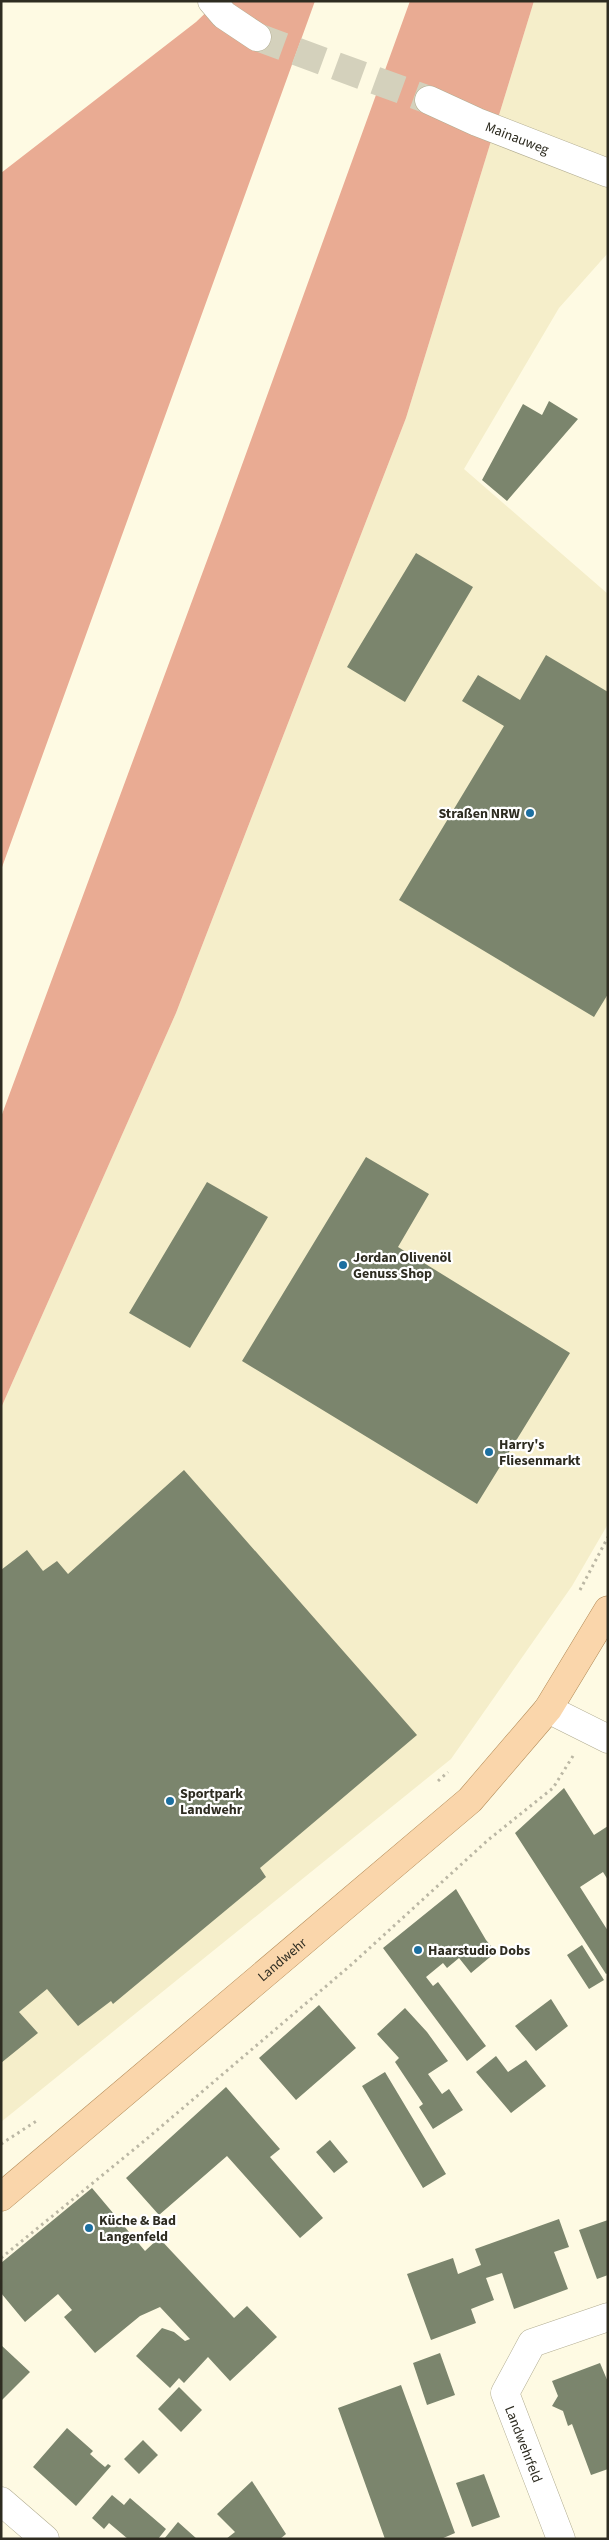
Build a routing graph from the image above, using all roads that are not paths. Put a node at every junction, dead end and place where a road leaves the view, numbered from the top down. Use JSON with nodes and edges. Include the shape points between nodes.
{"nodes":[{"id":1,"x":212,"y":1,"type":"edge"},
{"id":2,"x":257,"y":37,"type":"tunnel mouth"},
{"id":3,"x":429,"y":100,"type":"tunnel mouth"},
{"id":4,"x":608,"y":173,"type":"edge"},
{"id":5,"x":608,"y":1610,"type":"edge"},
{"id":6,"x":548,"y":1709,"type":"junction"},
{"id":7,"x":599,"y":1734,"type":"edge"},
{"id":8,"x":1,"y":2197,"type":"edge"},
{"id":9,"x":608,"y":2317,"type":"edge"},
{"id":10,"x":1,"y":2501,"type":"edge"},
{"id":11,"x":45,"y":2539,"type":"edge"},
{"id":12,"x":560,"y":2539,"type":"edge"}],
"edges":[{"from":1,"to":2,"type":"street","via":[[224,15]]},
{"from":3,"to":4,"type":"street","name":"Mainauweg"},
{"from":5,"to":6,"type":"main road","name":"Landwehr"},
{"from":6,"to":7,"type":"street"},
{"from":6,"to":8,"type":"main road","name":"Landwehr","via":[[470,1800]]},
{"from":9,"to":12,"type":"street","name":"Landwehrfeld","via":[[532,2344],[504,2392]]},
{"from":10,"to":11,"type":"street"}]}
